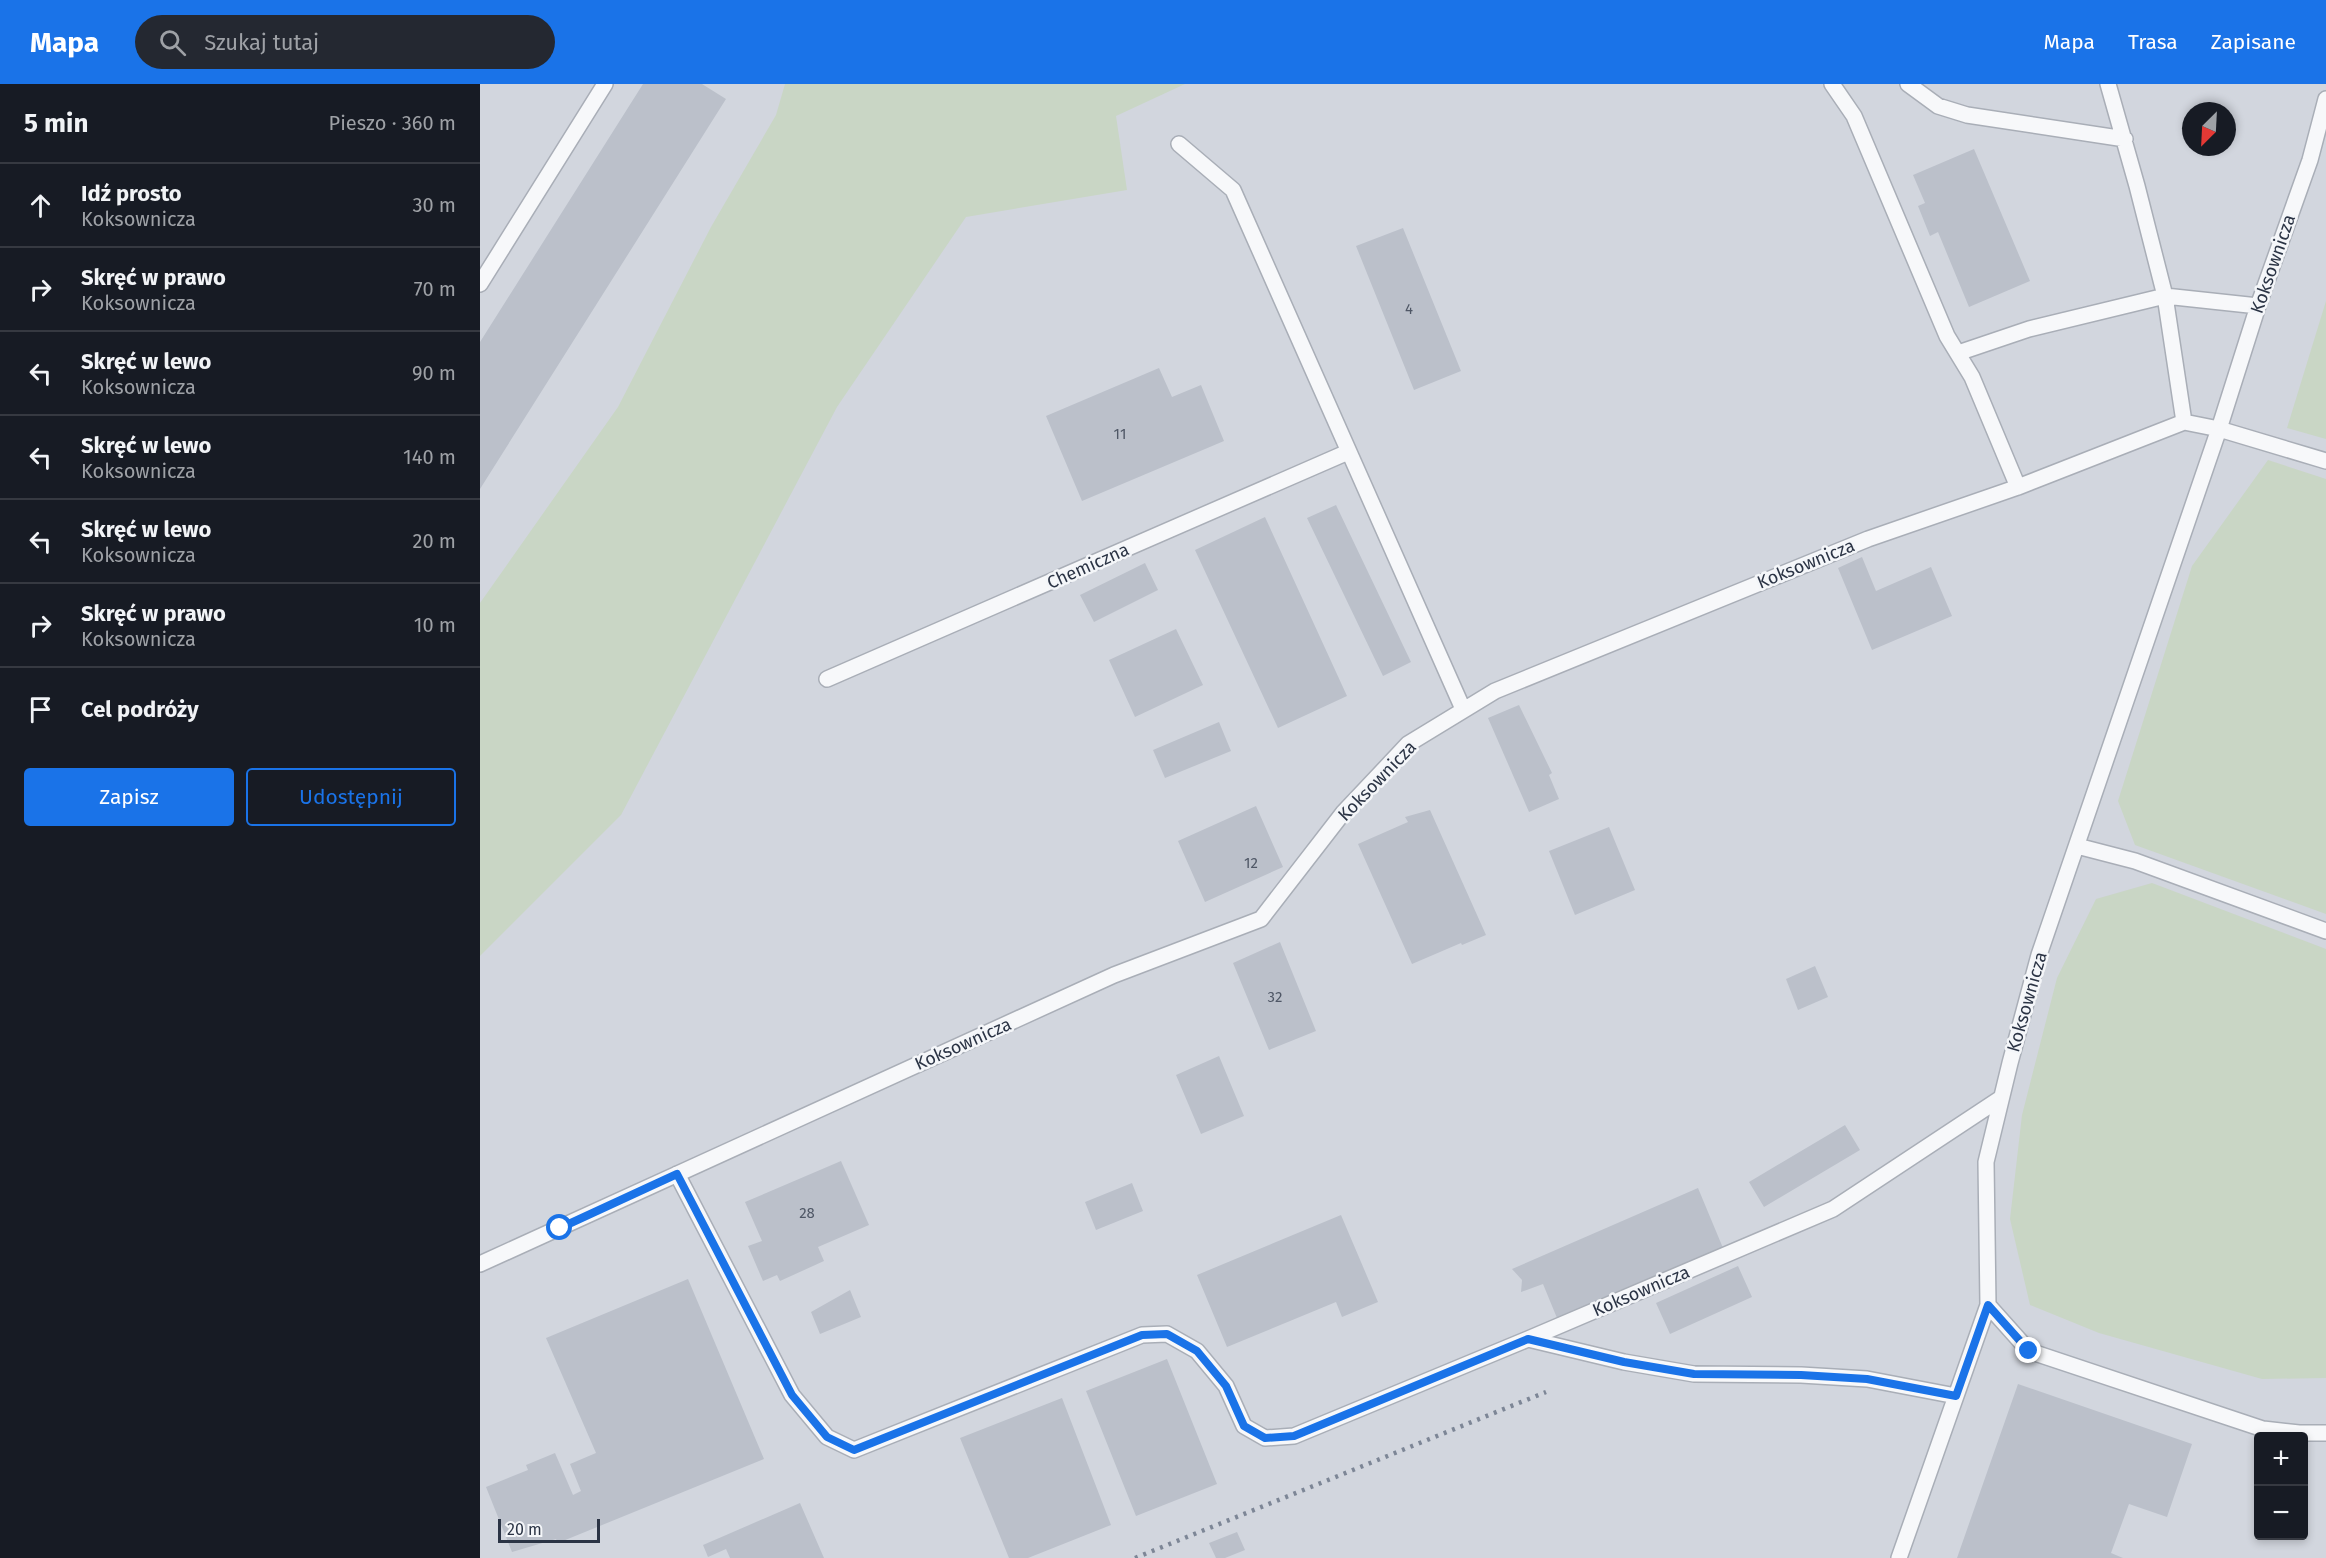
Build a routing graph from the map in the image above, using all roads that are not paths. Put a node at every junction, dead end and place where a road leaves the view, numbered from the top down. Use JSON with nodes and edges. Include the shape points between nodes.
{"nodes":[{"id":1,"x":605,"y":84,"type":"edge"},
{"id":2,"x":1832,"y":84,"type":"edge"},
{"id":3,"x":1908,"y":84,"type":"edge"},
{"id":4,"x":2108,"y":84,"type":"edge"},
{"id":5,"x":2326,"y":99,"type":"edge"},
{"id":6,"x":2125,"y":139,"type":"junction"},
{"id":7,"x":1179,"y":144,"type":"dead end"},
{"id":8,"x":480,"y":284,"type":"edge"},
{"id":9,"x":2165,"y":296,"type":"junction"},
{"id":10,"x":2258,"y":306,"type":"junction"},
{"id":11,"x":1958,"y":353,"type":"junction"},
{"id":12,"x":2184,"y":422,"type":"junction"},
{"id":13,"x":2219,"y":429,"type":"junction"},
{"id":14,"x":1348,"y":452,"type":"junction"},
{"id":15,"x":2326,"y":461,"type":"edge"},
{"id":16,"x":2018,"y":487,"type":"junction"},
{"id":17,"x":827,"y":679,"type":"dead end"},
{"id":18,"x":1463,"y":709,"type":"junction"},
{"id":19,"x":2077,"y":846,"type":"junction"},
{"id":20,"x":2326,"y":931,"type":"edge"},
{"id":21,"x":2001,"y":1098,"type":"junction"},
{"id":22,"x":677,"y":1174,"type":"junction"},
{"id":23,"x":480,"y":1264,"type":"edge"},
{"id":24,"x":1988,"y":1305,"type":"junction"},
{"id":25,"x":1528,"y":1339,"type":"junction"},
{"id":26,"x":1956,"y":1396,"type":"junction"},
{"id":27,"x":2326,"y":1433,"type":"edge"},
{"id":28,"x":1899,"y":1558,"type":"edge"}],
"edges":[{"from":1,"to":8,"type":"lane"},
{"from":2,"to":11,"type":"lane","via":[[1854,116],[1947,336]]},
{"from":3,"to":6,"type":"lane","via":[[1938,106],[1967,115]]},
{"from":4,"to":6,"type":"lane"},
{"from":5,"to":10,"type":"lane","name":"Koksownicza","via":[[2310,160]]},
{"from":6,"to":9,"type":"lane"},
{"from":7,"to":14,"type":"lane","via":[[1233,190]]},
{"from":9,"to":10,"type":"lane"},
{"from":9,"to":11,"type":"lane","via":[[2029,329]]},
{"from":9,"to":12,"type":"lane"},
{"from":10,"to":13,"type":"lane","name":"Koksownicza"},
{"from":11,"to":16,"type":"lane"},
{"from":12,"to":13,"type":"lane"},
{"from":12,"to":16,"type":"lane","name":"Koksownicza"},
{"from":13,"to":15,"type":"lane"},
{"from":13,"to":19,"type":"lane","name":"Koksownicza"},
{"from":14,"to":17,"type":"lane","name":"Chemiczna"},
{"from":14,"to":18,"type":"lane"},
{"from":16,"to":18,"type":"lane","name":"Koksownicza","via":[[1868,539],[1495,691]]},
{"from":18,"to":22,"type":"lane","name":"Koksownicza","via":[[1408,744],[1343,813],[1261,919],[1114,975]]},
{"from":19,"to":20,"type":"lane","via":[[2135,861]]},
{"from":19,"to":21,"type":"lane","name":"Koksownicza","via":[[2039,955]]},
{"from":21,"to":24,"type":"lane","name":"Koksownicza","via":[[1986,1162]]},
{"from":21,"to":25,"type":"lane","name":"Koksownicza","via":[[1833,1209]]},
{"from":22,"to":23,"type":"lane","name":"Koksownicza"},
{"from":22,"to":25,"type":"lane","name":"Koksownicza","via":[[792,1395],[827,1437],[854,1450],[1142,1335],[1167,1334],[1197,1351],[1226,1386],[1244,1426],[1265,1438],[1294,1436]]},
{"from":24,"to":26,"type":"lane","name":"Koksownicza"},
{"from":24,"to":27,"type":"lane","via":[[2029,1351],[2263,1429]]},
{"from":25,"to":26,"type":"lane","via":[[1694,1374],[1867,1379]]},
{"from":26,"to":28,"type":"lane","name":"Koksownicza"}]}
